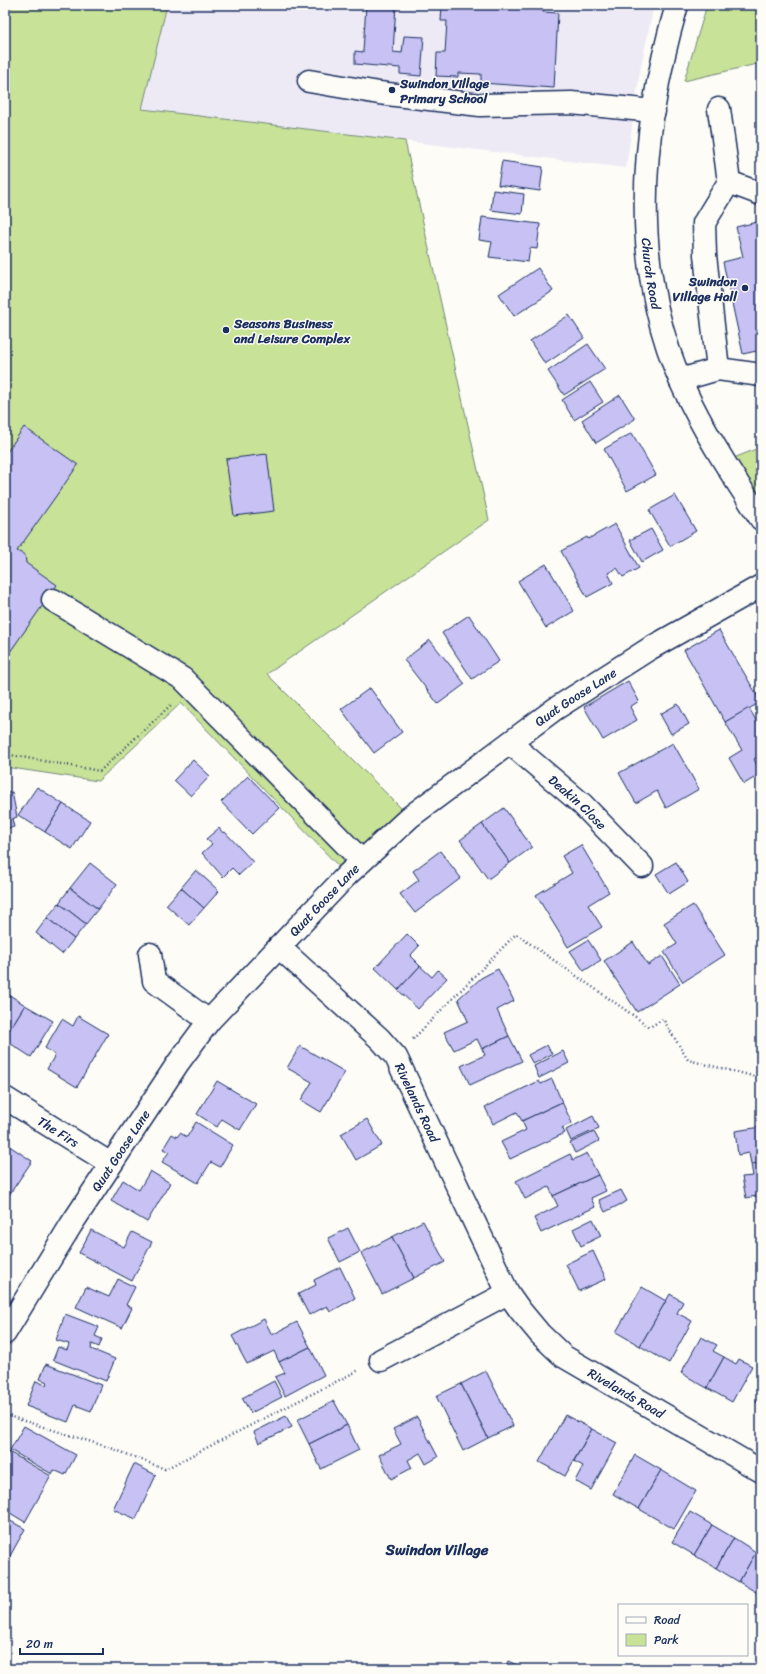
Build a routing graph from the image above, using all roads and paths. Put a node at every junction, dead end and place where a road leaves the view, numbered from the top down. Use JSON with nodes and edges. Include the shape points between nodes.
{"nodes":[{"id":1,"x":677,"y":5,"type":"edge"},
{"id":2,"x":309,"y":81,"type":"dead end"},
{"id":3,"x":719,"y":109,"type":"dead end"},
{"id":4,"x":654,"y":111,"type":"junction"},
{"id":5,"x":729,"y":182,"type":"junction"},
{"id":6,"x":761,"y":194,"type":"edge"},
{"id":7,"x":718,"y":369,"type":"junction"},
{"id":8,"x":761,"y":375,"type":"edge"},
{"id":9,"x":680,"y":380,"type":"junction"},
{"id":10,"x":761,"y":519,"type":"edge"},
{"id":11,"x":761,"y":586,"type":"edge"},
{"id":12,"x":53,"y":600,"type":"dead end"},
{"id":13,"x":190,"y":687,"type":"junction"},
{"id":14,"x":510,"y":742,"type":"junction"},
{"id":15,"x":5,"y":754,"type":"edge"},
{"id":16,"x":362,"y":861,"type":"junction"},
{"id":17,"x":642,"y":866,"type":"dead end"},
{"id":18,"x":280,"y":947,"type":"junction"},
{"id":19,"x":150,"y":954,"type":"dead end"},
{"id":20,"x":209,"y":1022,"type":"junction"},
{"id":21,"x":396,"y":1057,"type":"junction"},
{"id":22,"x":761,"y":1078,"type":"edge"},
{"id":23,"x":5,"y":1098,"type":"edge"},
{"id":24,"x":111,"y":1164,"type":"junction"},
{"id":25,"x":508,"y":1293,"type":"junction"},
{"id":26,"x":5,"y":1333,"type":"edge"},
{"id":27,"x":382,"y":1360,"type":"joint"},
{"id":28,"x":5,"y":1415,"type":"edge"},
{"id":29,"x":761,"y":1471,"type":"edge"}],
"edges":[{"from":1,"to":4,"type":"street","name":"Church Road","via":[[664,54]]},
{"from":2,"to":4,"type":"street","via":[[380,93],[480,105],[571,103]]},
{"from":3,"to":5,"type":"street"},
{"from":4,"to":9,"type":"street","name":"Church Road","via":[[646,172],[645,233],[654,298]]},
{"from":5,"to":6,"type":"street"},
{"from":5,"to":7,"type":"street","via":[[704,223],[705,255]]},
{"from":7,"to":8,"type":"street"},
{"from":7,"to":9,"type":"street"},
{"from":9,"to":10,"type":"street","name":"Church Road","via":[[724,462]]},
{"from":11,"to":14,"type":"street","name":"Quat Goose Lane","via":[[601,678]]},
{"from":12,"to":13,"type":"street","via":[[183,679]]},
{"from":13,"to":15,"type":"path","via":[[100,771]]},
{"from":13,"to":16,"type":"street"},
{"from":14,"to":16,"type":"street","name":"Quat Goose Lane","via":[[410,817]]},
{"from":14,"to":17,"type":"street","name":"Deakin Close","via":[[582,804]]},
{"from":16,"to":18,"type":"street","name":"Quat Goose Lane"},
{"from":18,"to":20,"type":"street","name":"Quat Goose Lane"},
{"from":18,"to":21,"type":"street","name":"Rivelands Road","via":[[380,1039]]},
{"from":19,"to":20,"type":"street","via":[[154,981]]},
{"from":20,"to":24,"type":"street","name":"Quat Goose Lane","via":[[178,1063]]},
{"from":21,"to":22,"type":"path","via":[[516,934],[650,1027],[662,1019],[688,1060]]},
{"from":21,"to":25,"type":"street","name":"Rivelands Road"},
{"from":23,"to":24,"type":"street","name":"The Firs"},
{"from":24,"to":26,"type":"street","name":"Quat Goose Lane"},
{"from":25,"to":27,"type":"street"},
{"from":25,"to":29,"type":"street","name":"Rivelands Road","via":[[540,1334],[563,1356]]},
{"from":27,"to":28,"type":"path","via":[[165,1469],[111,1448]]}]}
